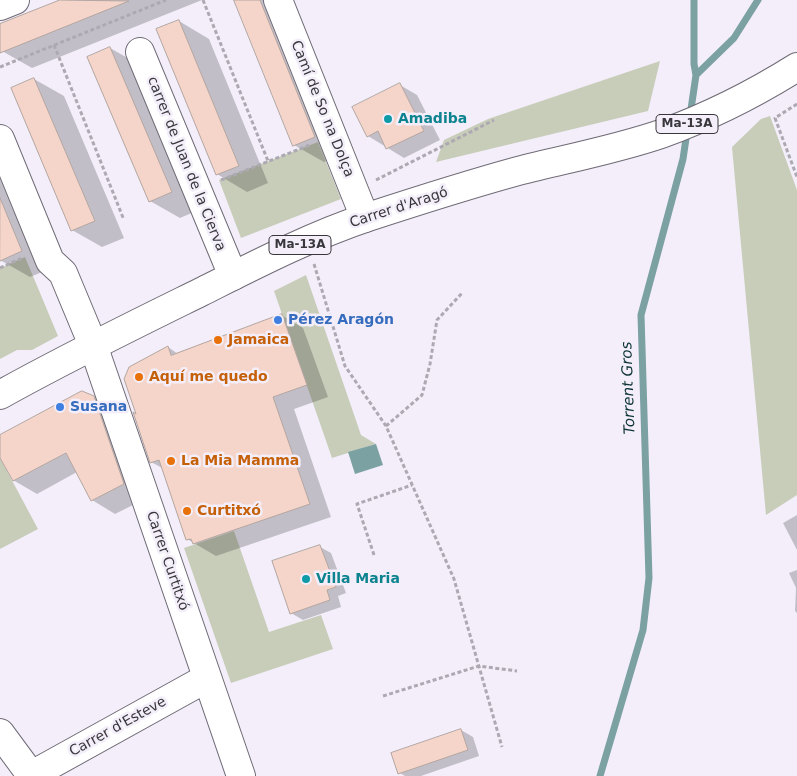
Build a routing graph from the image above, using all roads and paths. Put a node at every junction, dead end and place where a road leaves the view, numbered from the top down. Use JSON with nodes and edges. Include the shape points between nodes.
{"nodes":[{"id":1,"x":15,"y":0,"type":"edge"},
{"id":2,"x":166,"y":0,"type":"edge"},
{"id":3,"x":203,"y":0,"type":"edge"},
{"id":4,"x":278,"y":0,"type":"edge"},
{"id":5,"x":0,"y":6,"type":"edge"},
{"id":6,"x":54,"y":45,"type":"junction"},
{"id":7,"x":140,"y":52,"type":"dead end"},
{"id":8,"x":0,"y":67,"type":"edge"},
{"id":9,"x":797,"y":67,"type":"edge"},
{"id":10,"x":797,"y":104,"type":"edge"},
{"id":11,"x":494,"y":120,"type":"dead end"},
{"id":12,"x":333,"y":136,"type":"junction"},
{"id":13,"x":0,"y":139,"type":"edge"},
{"id":14,"x":268,"y":161,"type":"junction"},
{"id":15,"x":797,"y":177,"type":"edge"},
{"id":16,"x":197,"y":189,"type":"junction"},
{"id":17,"x":355,"y":191,"type":"junction"},
{"id":18,"x":366,"y":218,"type":"junction"},
{"id":19,"x":124,"y":220,"type":"dead end"},
{"id":20,"x":307,"y":242,"type":"junction"},
{"id":21,"x":233,"y":276,"type":"junction"},
{"id":22,"x":463,"y":292,"type":"dead end"},
{"id":23,"x":93,"y":345,"type":"junction"},
{"id":24,"x":0,"y":395,"type":"edge"},
{"id":25,"x":386,"y":426,"type":"junction"},
{"id":26,"x":412,"y":485,"type":"junction"},
{"id":27,"x":374,"y":555,"type":"dead end"},
{"id":28,"x":479,"y":666,"type":"junction"},
{"id":29,"x":518,"y":671,"type":"dead end"},
{"id":30,"x":207,"y":678,"type":"junction"},
{"id":31,"x":383,"y":696,"type":"dead end"},
{"id":32,"x":0,"y":733,"type":"edge"},
{"id":33,"x":502,"y":747,"type":"dead end"},
{"id":34,"x":30,"y":776,"type":"edge"},
{"id":35,"x":242,"y":776,"type":"edge"}],
"edges":[{"from":1,"to":5,"type":"street"},
{"from":2,"to":6,"type":"path"},
{"from":3,"to":14,"type":"path"},
{"from":4,"to":12,"type":"street","name":"Camí de So na Dolça"},
{"from":6,"to":8,"type":"path"},
{"from":6,"to":19,"type":"path"},
{"from":7,"to":16,"type":"street","name":"carrer de Juan de la Cierva"},
{"from":9,"to":18,"type":"street","name":"Carrer d'Aragó","number":"Ma-13A","via":[[699,119],[659,134],[518,171]]},
{"from":10,"to":15,"type":"path","via":[[775,118]]},
{"from":11,"to":17,"type":"path"},
{"from":12,"to":14,"type":"path"},
{"from":12,"to":17,"type":"street","name":"Camí de So na Dolça"},
{"from":13,"to":23,"type":"street","name":"Carrer Curtitxó","via":[[50,261],[63,274]]},
{"from":14,"to":16,"type":"path"},
{"from":16,"to":21,"type":"street","name":"carrer de Juan de la Cierva"},
{"from":17,"to":18,"type":"street","name":"Camí de So na Dolça"},
{"from":18,"to":20,"type":"street","name":"Carrer d'Aragó","number":"Ma-13A"},
{"from":20,"to":21,"type":"street","name":"Carrer d'Aragó","number":"Ma-13A"},
{"from":20,"to":25,"type":"path","via":[[345,366]]},
{"from":21,"to":23,"type":"street","name":"Carrer d'Aragó","number":"Ma-13A"},
{"from":22,"to":25,"type":"path","via":[[437,320],[422,395]]},
{"from":23,"to":24,"type":"street","name":"Carrer d'Aragó","number":"Ma-13A"},
{"from":23,"to":30,"type":"street","name":"Carrer Curtitxó"},
{"from":25,"to":26,"type":"path"},
{"from":26,"to":27,"type":"path","via":[[357,504]]},
{"from":26,"to":28,"type":"path","via":[[454,579]]},
{"from":28,"to":29,"type":"path"},
{"from":28,"to":31,"type":"path"},
{"from":28,"to":33,"type":"path"},
{"from":30,"to":34,"type":"street","name":"Carrer d'Esteve"},
{"from":30,"to":35,"type":"street","name":"Carrer Curtitxó"},
{"from":32,"to":34,"type":"street"}]}
